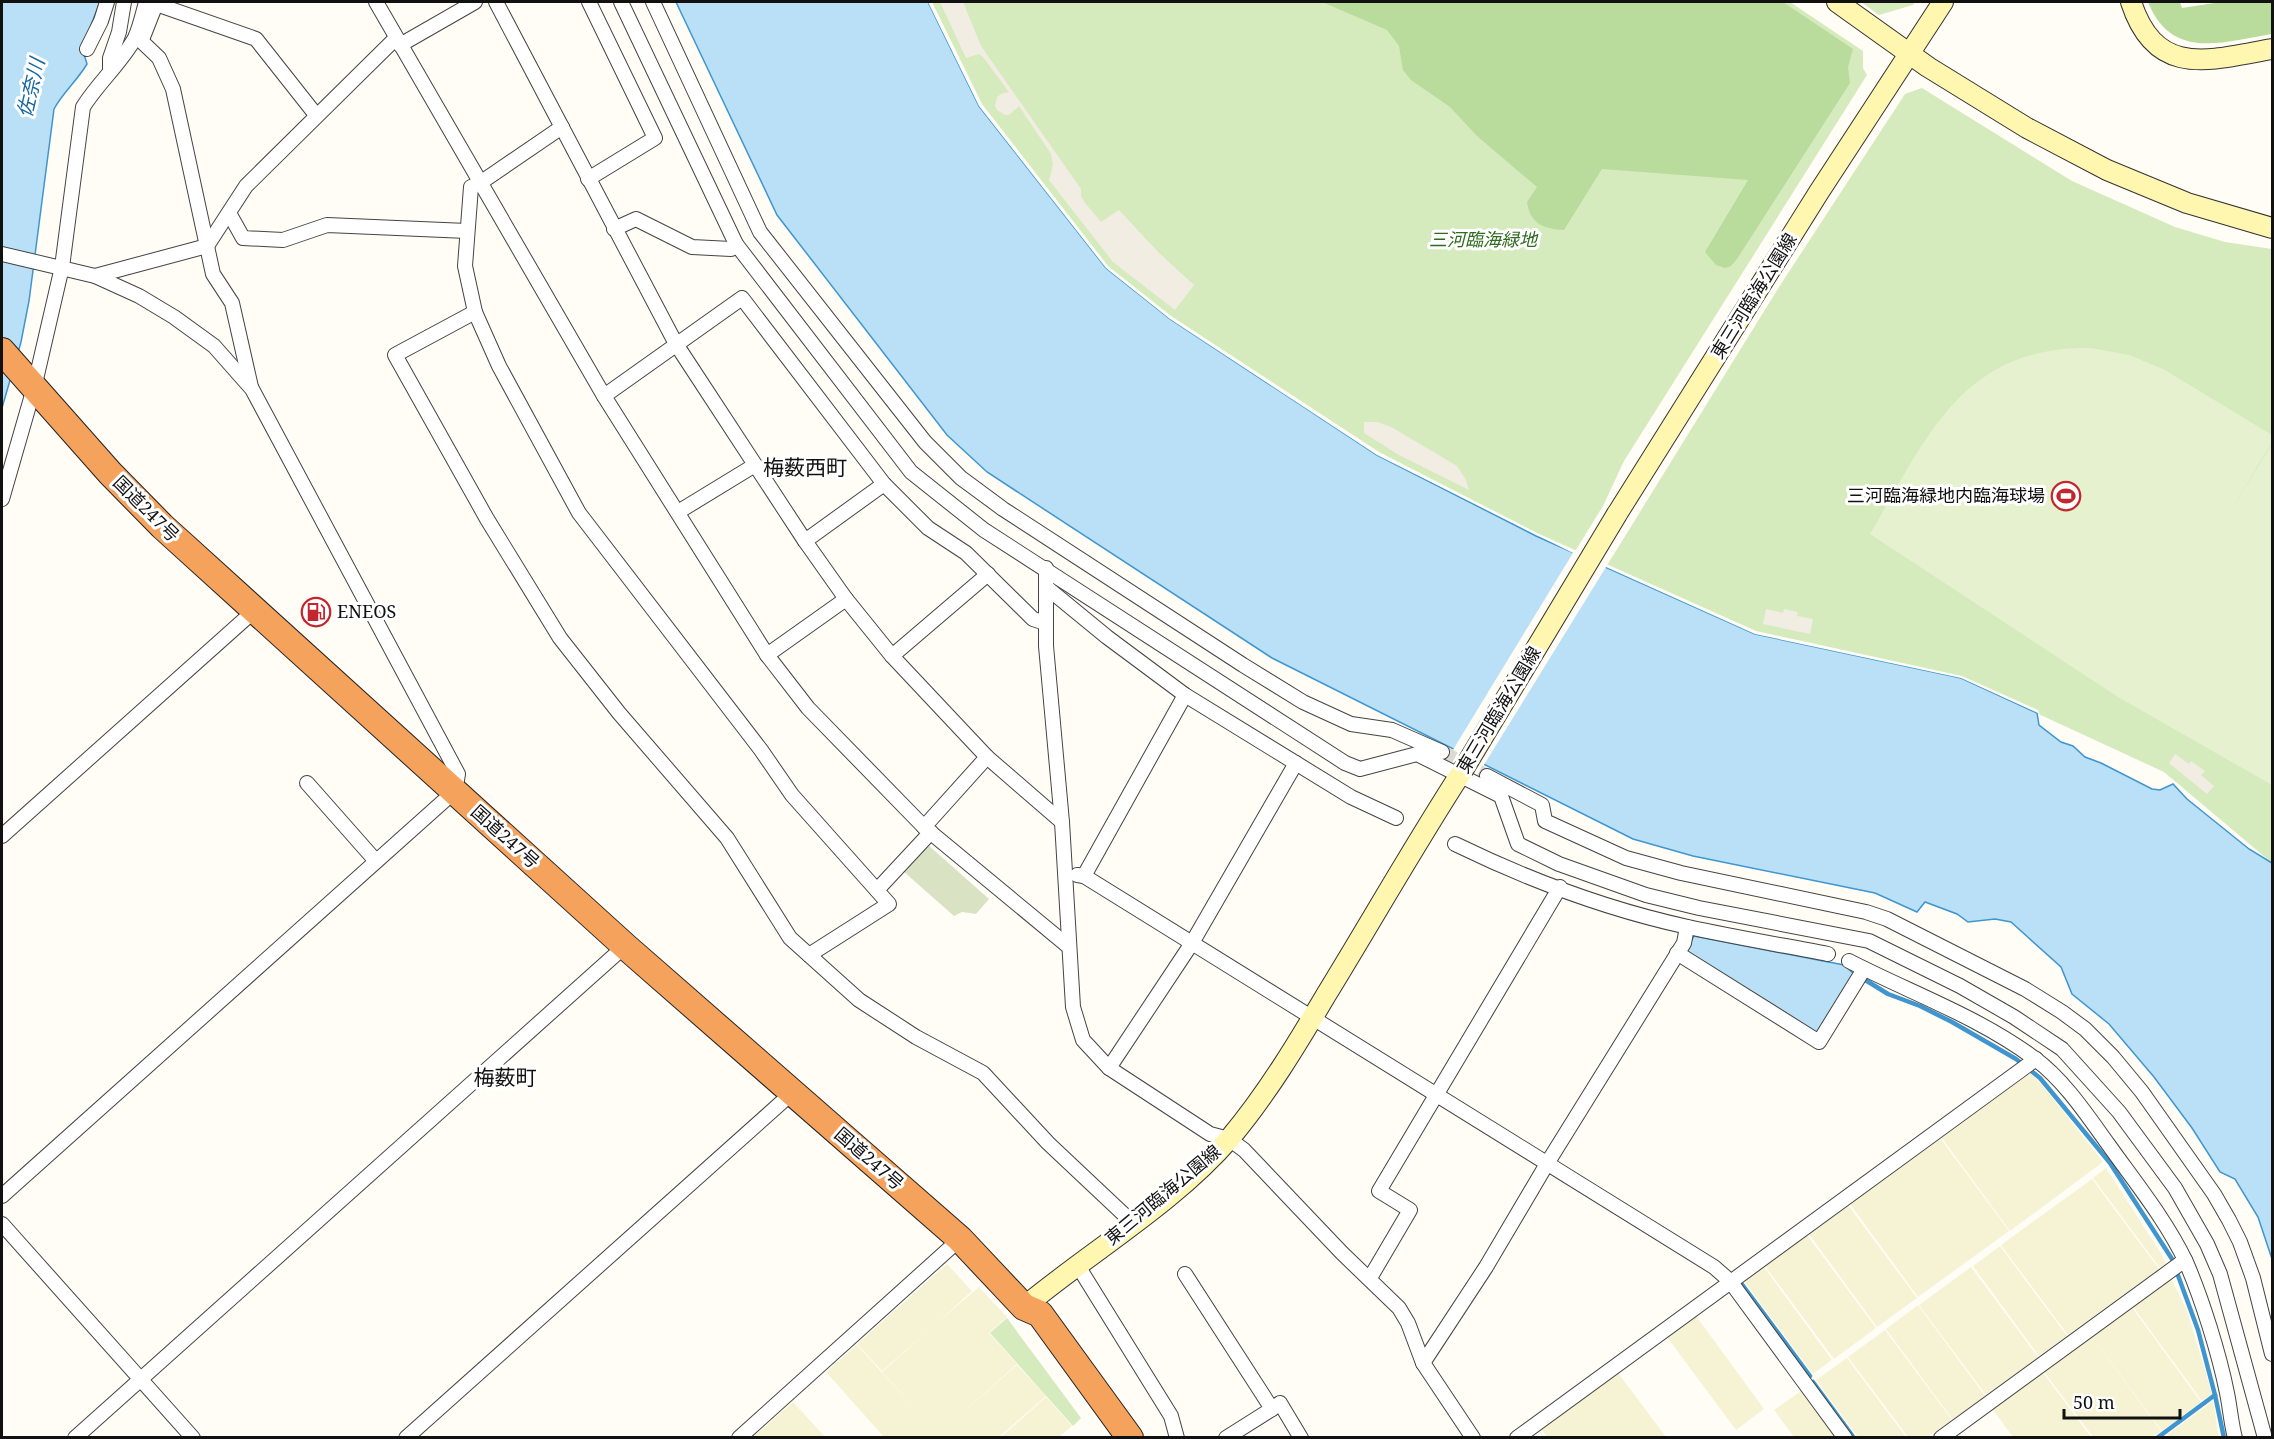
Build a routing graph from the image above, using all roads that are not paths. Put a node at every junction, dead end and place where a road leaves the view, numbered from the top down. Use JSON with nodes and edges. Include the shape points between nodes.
{"nodes":[{"id":1,"x":107,"y":2,"type":"edge"},
{"id":2,"x":124,"y":2,"type":"edge"},
{"id":3,"x":146,"y":2,"type":"edge"},
{"id":4,"x":376,"y":2,"type":"edge"},
{"id":5,"x":475,"y":2,"type":"edge"},
{"id":6,"x":496,"y":2,"type":"edge"},
{"id":7,"x":589,"y":2,"type":"edge"},
{"id":8,"x":621,"y":2,"type":"edge"},
{"id":9,"x":653,"y":2,"type":"edge"},
{"id":10,"x":1837,"y":2,"type":"edge"},
{"id":11,"x":1943,"y":2,"type":"edge"},
{"id":12,"x":2131,"y":2,"type":"edge"},
{"id":13,"x":139,"y":38,"type":"junction"},
{"id":14,"x":398,"y":41,"type":"junction"},
{"id":15,"x":87,"y":49,"type":"dead end"},
{"id":16,"x":2272,"y":49,"type":"edge"},
{"id":17,"x":1910,"y":55,"type":"junction"},
{"id":18,"x":110,"y":70,"type":"junction"},
{"id":19,"x":316,"y":115,"type":"junction"},
{"id":20,"x":562,"y":127,"type":"junction"},
{"id":21,"x":588,"y":179,"type":"junction"},
{"id":22,"x":480,"y":183,"type":"junction"},
{"id":23,"x":229,"y":213,"type":"junction"},
{"id":24,"x":2272,"y":228,"type":"edge"},
{"id":25,"x":614,"y":229,"type":"junction"},
{"id":26,"x":467,"y":231,"type":"junction"},
{"id":27,"x":736,"y":244,"type":"junction"},
{"id":28,"x":207,"y":246,"type":"junction"},
{"id":29,"x":2,"y":254,"type":"edge"},
{"id":30,"x":57,"y":266,"type":"junction"},
{"id":31,"x":95,"y":276,"type":"junction"},
{"id":32,"x":475,"y":312,"type":"junction"},
{"id":33,"x":676,"y":344,"type":"junction"},
{"id":34,"x":2,"y":351,"type":"edge"},
{"id":35,"x":29,"y":382,"type":"junction"},
{"id":36,"x":252,"y":389,"type":"junction"},
{"id":37,"x":604,"y":396,"type":"junction"},
{"id":38,"x":754,"y":465,"type":"junction"},
{"id":39,"x":884,"y":484,"type":"junction"},
{"id":40,"x":2,"y":499,"type":"edge"},
{"id":41,"x":678,"y":512,"type":"junction"},
{"id":42,"x":805,"y":541,"type":"junction"},
{"id":43,"x":1046,"y":568,"type":"junction"},
{"id":44,"x":988,"y":573,"type":"junction"},
{"id":45,"x":1046,"y":587,"type":"junction"},
{"id":46,"x":846,"y":599,"type":"junction"},
{"id":47,"x":254,"y":610,"type":"junction"},
{"id":48,"x":1045,"y":623,"type":"junction"},
{"id":49,"x":767,"y":655,"type":"junction"},
{"id":50,"x":892,"y":656,"type":"junction"},
{"id":51,"x":1185,"y":696,"type":"junction"},
{"id":52,"x":1442,"y":752,"type":"tunnel mouth"},
{"id":53,"x":987,"y":757,"type":"junction"},
{"id":54,"x":1296,"y":763,"type":"junction"},
{"id":55,"x":1462,"y":772,"type":"junction"},
{"id":56,"x":1487,"y":776,"type":"tunnel mouth"},
{"id":57,"x":307,"y":783,"type":"dead end"},
{"id":58,"x":455,"y":791,"type":"junction"},
{"id":59,"x":1396,"y":818,"type":"dead end"},
{"id":60,"x":1062,"y":822,"type":"junction"},
{"id":61,"x":928,"y":830,"type":"junction"},
{"id":62,"x":2,"y":836,"type":"edge"},
{"id":63,"x":1455,"y":844,"type":"dead end"},
{"id":64,"x":375,"y":860,"type":"junction"},
{"id":65,"x":1065,"y":873,"type":"junction"},
{"id":66,"x":1084,"y":876,"type":"junction"},
{"id":67,"x":1560,"y":887,"type":"junction"},
{"id":68,"x":877,"y":890,"type":"junction"},
{"id":69,"x":1687,"y":927,"type":"junction"},
{"id":70,"x":1192,"y":943,"type":"junction"},
{"id":71,"x":625,"y":946,"type":"junction"},
{"id":72,"x":1068,"y":946,"type":"junction"},
{"id":73,"x":1677,"y":953,"type":"junction"},
{"id":74,"x":1828,"y":954,"type":"dead end"},
{"id":75,"x":809,"y":955,"type":"junction"},
{"id":76,"x":1849,"y":961,"type":"dead end"},
{"id":77,"x":1864,"y":969,"type":"junction"},
{"id":78,"x":1313,"y":1017,"type":"junction"},
{"id":79,"x":2036,"y":1059,"type":"junction"},
{"id":80,"x":1109,"y":1068,"type":"junction"},
{"id":81,"x":792,"y":1093,"type":"junction"},
{"id":82,"x":1436,"y":1093,"type":"junction"},
{"id":83,"x":1229,"y":1139,"type":"junction"},
{"id":84,"x":1548,"y":1162,"type":"junction"},
{"id":85,"x":2,"y":1196,"type":"edge"},
{"id":86,"x":2,"y":1224,"type":"edge"},
{"id":87,"x":1134,"y":1224,"type":"junction"},
{"id":88,"x":960,"y":1239,"type":"junction"},
{"id":89,"x":2185,"y":1260,"type":"junction"},
{"id":90,"x":1078,"y":1266,"type":"junction"},
{"id":91,"x":1185,"y":1274,"type":"dead end"},
{"id":92,"x":1370,"y":1278,"type":"junction"},
{"id":93,"x":1730,"y":1281,"type":"junction"},
{"id":94,"x":1024,"y":1307,"type":"junction"},
{"id":95,"x":2272,"y":1354,"type":"edge"},
{"id":96,"x":1422,"y":1363,"type":"junction"},
{"id":97,"x":141,"y":1379,"type":"junction"},
{"id":98,"x":1272,"y":1409,"type":"junction"},
{"id":99,"x":75,"y":1437,"type":"edge"},
{"id":100,"x":193,"y":1437,"type":"edge"},
{"id":101,"x":406,"y":1437,"type":"edge"},
{"id":102,"x":739,"y":1437,"type":"edge"},
{"id":103,"x":1111,"y":1437,"type":"edge"},
{"id":104,"x":1130,"y":1437,"type":"edge"},
{"id":105,"x":1177,"y":1437,"type":"edge"},
{"id":106,"x":1226,"y":1437,"type":"edge"},
{"id":107,"x":1301,"y":1437,"type":"edge"},
{"id":108,"x":1473,"y":1437,"type":"edge"},
{"id":109,"x":1517,"y":1437,"type":"edge"},
{"id":110,"x":1845,"y":1437,"type":"edge"},
{"id":111,"x":1941,"y":1437,"type":"edge"},
{"id":112,"x":2235,"y":1437,"type":"edge"},
{"id":113,"x":2265,"y":1437,"type":"edge"}],
"edges":[{"from":1,"to":15,"type":"street"},
{"from":2,"to":18,"type":"street"},
{"from":3,"to":13,"type":"street"},
{"from":4,"to":14,"type":"street"},
{"from":5,"to":14,"type":"street"},
{"from":6,"to":20,"type":"street"},
{"from":7,"to":21,"type":"street","via":[[655,138]]},
{"from":8,"to":27,"type":"street"},
{"from":9,"to":52,"type":"street","via":[[760,232],[911,426],[960,478],[1303,702],[1351,724],[1392,730]]},
{"from":10,"to":17,"type":"main road"},
{"from":11,"to":17,"type":"main road","name":"東三河臨海公園線"},
{"from":12,"to":16,"type":"main road","via":[[2139,23],[2154,43],[2182,58],[2207,60]]},
{"from":13,"to":18,"type":"street"},
{"from":13,"to":19,"type":"street","via":[[156,4],[256,39]]},
{"from":13,"to":28,"type":"street","via":[[159,58],[173,89]]},
{"from":14,"to":19,"type":"street"},
{"from":14,"to":22,"type":"street"},
{"from":17,"to":24,"type":"main road","via":[[2027,128],[2108,170],[2187,203]]},
{"from":17,"to":55,"type":"main road","name":"東三河臨海公園線","bridge":true,"via":[[1617,514]]},
{"from":18,"to":30,"type":"street","via":[[83,107]]},
{"from":19,"to":23,"type":"street","via":[[246,186]]},
{"from":20,"to":21,"type":"street"},
{"from":20,"to":22,"type":"street"},
{"from":21,"to":25,"type":"street"},
{"from":22,"to":26,"type":"street","via":[[471,187]]},
{"from":22,"to":37,"type":"street"},
{"from":23,"to":26,"type":"street","via":[[243,238],[283,240],[327,225]]},
{"from":23,"to":28,"type":"street"},
{"from":25,"to":27,"type":"street","via":[[636,219],[692,247],[731,249]]},
{"from":25,"to":33,"type":"street"},
{"from":26,"to":32,"type":"street","via":[[465,266]]},
{"from":27,"to":43,"type":"street","via":[[911,472],[984,530]]},
{"from":28,"to":31,"type":"street"},
{"from":28,"to":36,"type":"street","via":[[213,274],[232,303]]},
{"from":29,"to":30,"type":"street"},
{"from":30,"to":31,"type":"street"},
{"from":30,"to":35,"type":"street"},
{"from":31,"to":36,"type":"street","via":[[174,317],[214,346]]},
{"from":32,"to":68,"type":"street","via":[[579,513],[792,795]]},
{"from":32,"to":75,"type":"street","via":[[395,355],[487,519],[560,638],[727,838],[790,938]]},
{"from":33,"to":37,"type":"street"},
{"from":33,"to":38,"type":"street"},
{"from":33,"to":39,"type":"street","via":[[742,298]]},
{"from":34,"to":35,"type":"highway","name":"国道247号"},
{"from":35,"to":40,"type":"street"},
{"from":35,"to":47,"type":"highway","name":"国道247号","via":[[110,474]]},
{"from":36,"to":58,"type":"street","via":[[458,774]]},
{"from":37,"to":41,"type":"street"},
{"from":38,"to":41,"type":"street"},
{"from":38,"to":42,"type":"street"},
{"from":39,"to":42,"type":"street"},
{"from":39,"to":44,"type":"street","via":[[928,528]]},
{"from":41,"to":49,"type":"street"},
{"from":42,"to":46,"type":"street"},
{"from":43,"to":45,"type":"street"},
{"from":43,"to":55,"type":"street","via":[[1346,763],[1360,769],[1418,754]]},
{"from":44,"to":48,"type":"street","via":[[1033,619]]},
{"from":44,"to":50,"type":"street"},
{"from":45,"to":48,"type":"street"},
{"from":45,"to":51,"type":"street"},
{"from":46,"to":49,"type":"street"},
{"from":46,"to":50,"type":"street"},
{"from":47,"to":58,"type":"highway","name":"国道247号"},
{"from":47,"to":62,"type":"street"},
{"from":48,"to":60,"type":"street"},
{"from":49,"to":61,"type":"street","via":[[808,708]]},
{"from":50,"to":53,"type":"street"},
{"from":51,"to":54,"type":"street"},
{"from":51,"to":66,"type":"street"},
{"from":53,"to":60,"type":"street"},
{"from":53,"to":61,"type":"street"},
{"from":54,"to":59,"type":"street"},
{"from":54,"to":70,"type":"street"},
{"from":55,"to":78,"type":"main road","name":"東三河臨海公園線"},
{"from":55,"to":113,"type":"street","via":[[1501,796],[1518,844],[1559,864],[1646,895],[1869,941],[1960,986],[2062,1049],[2119,1112],[2175,1188],[2207,1244],[2220,1274]]},
{"from":56,"to":95,"type":"street","via":[[1542,805],[1545,821],[1626,858],[1887,918],[2062,1012],[2085,1029],[2142,1092],[2214,1194],[2240,1242]]},
{"from":57,"to":64,"type":"street"},
{"from":58,"to":64,"type":"street"},
{"from":58,"to":71,"type":"highway","name":"国道247号"},
{"from":60,"to":65,"type":"street"},
{"from":61,"to":68,"type":"street"},
{"from":61,"to":72,"type":"street"},
{"from":63,"to":67,"type":"street"},
{"from":64,"to":85,"type":"street"},
{"from":65,"to":66,"type":"street"},
{"from":65,"to":72,"type":"street"},
{"from":66,"to":70,"type":"street"},
{"from":67,"to":69,"type":"street"},
{"from":67,"to":82,"type":"street"},
{"from":68,"to":75,"type":"street","via":[[889,904]]},
{"from":69,"to":73,"type":"street"},
{"from":69,"to":74,"type":"street"},
{"from":70,"to":78,"type":"street"},
{"from":70,"to":80,"type":"street"},
{"from":71,"to":81,"type":"highway","name":"国道247号"},
{"from":71,"to":97,"type":"street"},
{"from":72,"to":80,"type":"street","via":[[1073,1007],[1083,1040]]},
{"from":73,"to":77,"type":"street","via":[[1819,1042]]},
{"from":73,"to":84,"type":"street"},
{"from":75,"to":87,"type":"street","via":[[859,1000],[983,1073],[1048,1143]]},
{"from":76,"to":77,"type":"street"},
{"from":77,"to":79,"type":"street","via":[[1949,1007]]},
{"from":78,"to":82,"type":"street"},
{"from":78,"to":83,"type":"main road","name":"東三河臨海公園線","via":[[1260,1101]]},
{"from":79,"to":89,"type":"street","via":[[2061,1083],[2099,1132]]},
{"from":79,"to":93,"type":"street"},
{"from":80,"to":83,"type":"street","via":[[1210,1134]]},
{"from":81,"to":88,"type":"highway","name":"国道247号"},
{"from":81,"to":101,"type":"street"},
{"from":82,"to":84,"type":"street"},
{"from":82,"to":92,"type":"street","via":[[1379,1191],[1410,1210]]},
{"from":83,"to":87,"type":"main road","name":"東三河臨海公園線"},
{"from":83,"to":92,"type":"street"},
{"from":84,"to":93,"type":"street"},
{"from":84,"to":96,"type":"street","via":[[1486,1267]]},
{"from":86,"to":97,"type":"street"},
{"from":87,"to":90,"type":"main road","name":"東三河臨海公園線"},
{"from":88,"to":94,"type":"highway","name":"国道247号"},
{"from":88,"to":102,"type":"street"},
{"from":89,"to":111,"type":"street"},
{"from":89,"to":112,"type":"street","via":[[2219,1361]]},
{"from":90,"to":94,"type":"main road","name":"東三河臨海公園線"},
{"from":90,"to":105,"type":"street","via":[[1171,1416]]},
{"from":91,"to":98,"type":"street"},
{"from":92,"to":96,"type":"street","via":[[1408,1323]]},
{"from":93,"to":109,"type":"street"},
{"from":93,"to":110,"type":"street"},
{"from":94,"to":103,"type":"highway","name":"国道247号","via":[[1027,1322]]},
{"from":94,"to":104,"type":"highway","name":"国道247号","via":[[1040,1314]]},
{"from":96,"to":108,"type":"street"},
{"from":97,"to":99,"type":"street"},
{"from":97,"to":100,"type":"street"},
{"from":98,"to":106,"type":"street"},
{"from":98,"to":107,"type":"street","via":[[1280,1403]]}]}
